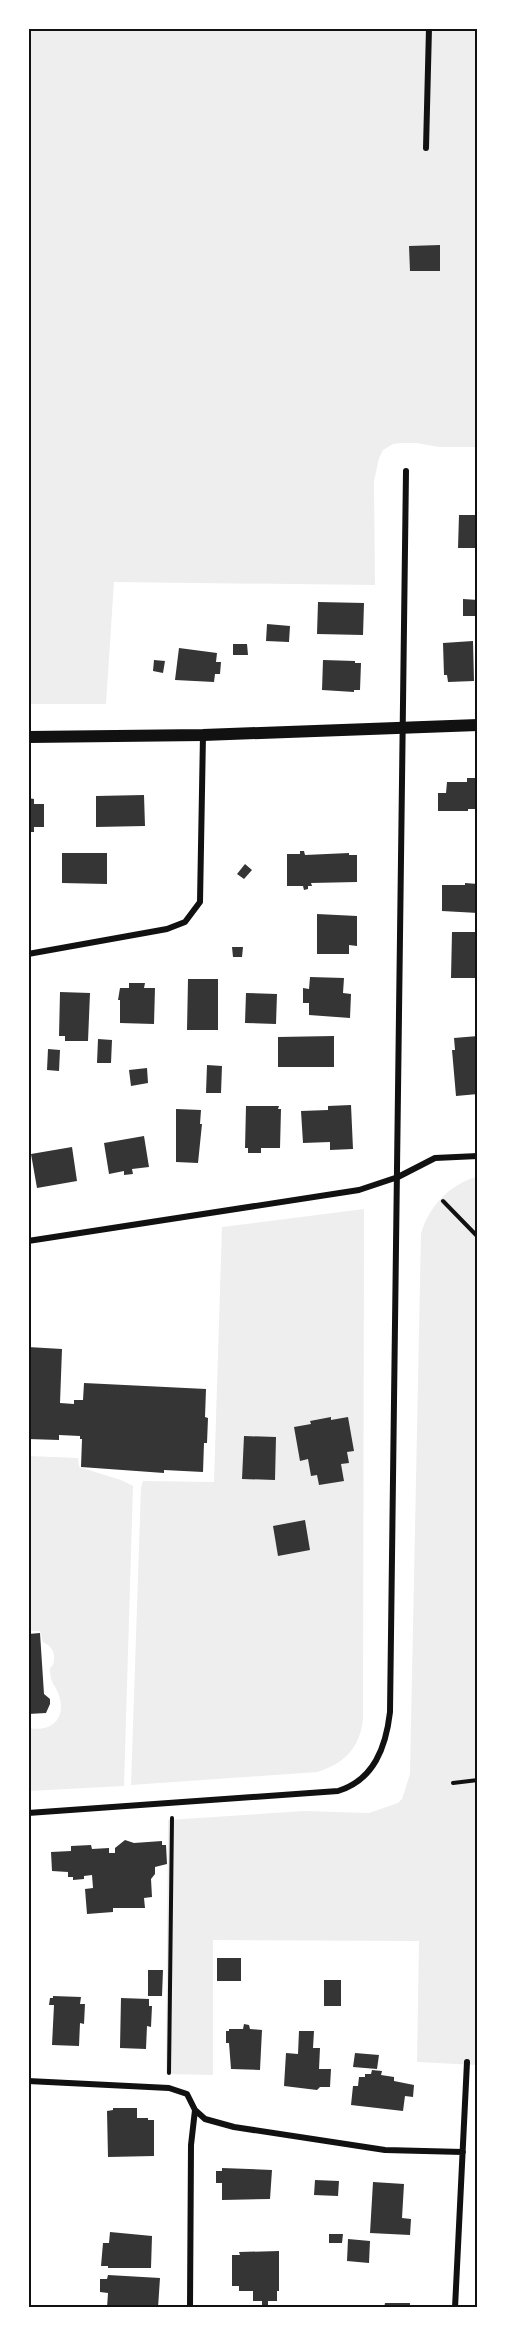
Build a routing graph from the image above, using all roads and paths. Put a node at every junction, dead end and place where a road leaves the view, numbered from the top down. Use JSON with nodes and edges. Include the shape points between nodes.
{"nodes":[{"id":1,"x":429,"y":28,"type":"edge"},
{"id":2,"x":426,"y":148,"type":"dead end"},
{"id":3,"x":406,"y":471,"type":"dead end"},
{"id":4,"x":477,"y":725,"type":"edge"},
{"id":5,"x":402,"y":728,"type":"junction"},
{"id":6,"x":203,"y":735,"type":"junction"},
{"id":7,"x":28,"y":737,"type":"edge"},
{"id":8,"x":28,"y":954,"type":"edge"},
{"id":9,"x":477,"y":1156,"type":"edge"},
{"id":10,"x":398,"y":1177,"type":"junction"},
{"id":11,"x":443,"y":1201,"type":"dead end"},
{"id":12,"x":477,"y":1237,"type":"edge"},
{"id":13,"x":28,"y":1241,"type":"edge"},
{"id":14,"x":477,"y":1780,"type":"edge"},
{"id":15,"x":453,"y":1783,"type":"dead end"},
{"id":16,"x":28,"y":1813,"type":"edge"},
{"id":17,"x":172,"y":1818,"type":"dead end"},
{"id":18,"x":467,"y":2062,"type":"dead end"},
{"id":19,"x":28,"y":2081,"type":"edge"},
{"id":20,"x":169,"y":2088,"type":"junction"},
{"id":21,"x":195,"y":2110,"type":"junction"},
{"id":22,"x":463,"y":2152,"type":"junction"},
{"id":23,"x":190,"y":2307,"type":"edge"},
{"id":24,"x":455,"y":2307,"type":"edge"}],
"edges":[{"from":1,"to":2,"type":"street"},
{"from":3,"to":5,"type":"street"},
{"from":4,"to":5,"type":"main road"},
{"from":5,"to":6,"type":"main road"},
{"from":5,"to":10,"type":"street"},
{"from":6,"to":7,"type":"main road"},
{"from":6,"to":8,"type":"street","via":[[200,902],[185,922],[167,929]]},
{"from":9,"to":10,"type":"street","via":[[435,1158]]},
{"from":10,"to":13,"type":"street","via":[[359,1190]]},
{"from":10,"to":16,"type":"street","via":[[390,1712],[385,1742],[375,1763],[358,1782],[338,1791]]},
{"from":11,"to":12,"type":"path"},
{"from":14,"to":15,"type":"path"},
{"from":17,"to":20,"type":"path"},
{"from":18,"to":22,"type":"street"},
{"from":19,"to":20,"type":"street"},
{"from":20,"to":21,"type":"street","via":[[187,2094]]},
{"from":21,"to":22,"type":"street","via":[[205,2119],[234,2127],[385,2150]]},
{"from":21,"to":23,"type":"street","via":[[191,2145]]},
{"from":22,"to":24,"type":"street"}]}
